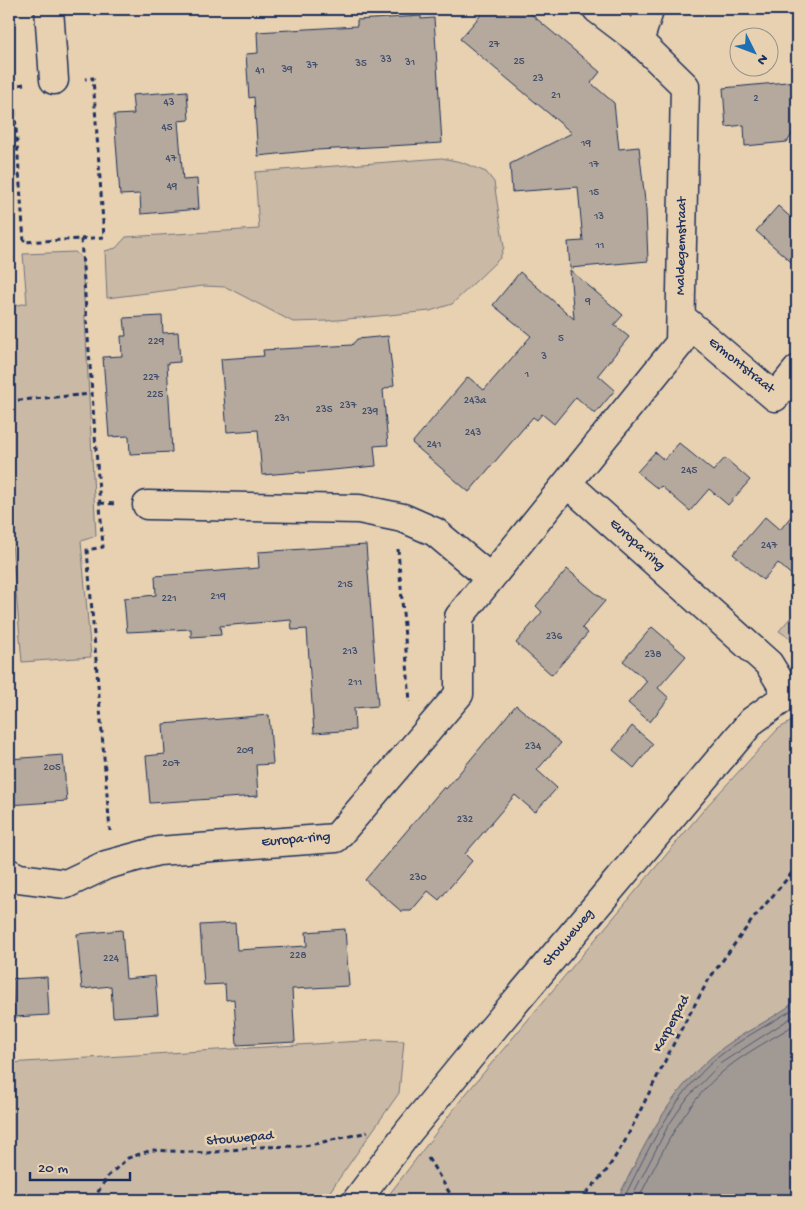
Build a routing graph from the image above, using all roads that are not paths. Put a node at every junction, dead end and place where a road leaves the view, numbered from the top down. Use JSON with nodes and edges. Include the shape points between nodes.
{"nodes":[{"id":1,"x":49,"y":9,"type":"edge"},
{"id":2,"x":597,"y":9,"type":"edge"},
{"id":3,"x":648,"y":9,"type":"edge"},
{"id":4,"x":638,"y":42,"type":"junction"},
{"id":5,"x":54,"y":80,"type":"road end"},
{"id":6,"x":681,"y":317,"type":"junction"},
{"id":7,"x":797,"y":370,"type":"edge"},
{"id":8,"x":568,"y":484,"type":"junction"},
{"id":9,"x":147,"y":505,"type":"dead end"},
{"id":10,"x":490,"y":578,"type":"junction"},
{"id":11,"x":792,"y":695,"type":"edge"},
{"id":12,"x":9,"y":873,"type":"edge"},
{"id":13,"x":357,"y":1200,"type":"edge"}],
"edges":[{"from":1,"to":5,"type":"street"},
{"from":2,"to":4,"type":"street","name":"Maldegemstraat"},
{"from":3,"to":4,"type":"street"},
{"from":4,"to":6,"type":"street","name":"Maldegemstraat","via":[[685,86]]},
{"from":6,"to":7,"type":"street","name":"Ermontstraat","via":[[775,397]]},
{"from":6,"to":8,"type":"street","name":"Maldegemstraat","via":[[680,343]]},
{"from":8,"to":10,"type":"street","name":"Europa-ring"},
{"from":8,"to":11,"type":"street","name":"Europa-ring","via":[[769,664]]},
{"from":9,"to":10,"type":"street","via":[[359,509],[395,516],[435,532]]},
{"from":10,"to":12,"type":"street","name":"Europa-ring","via":[[459,617],[459,694],[336,838],[158,851],[106,865],[66,884],[19,878]]},
{"from":11,"to":13,"type":"street","name":"Stouweweg","via":[[752,721],[490,1031],[408,1131]]}]}
